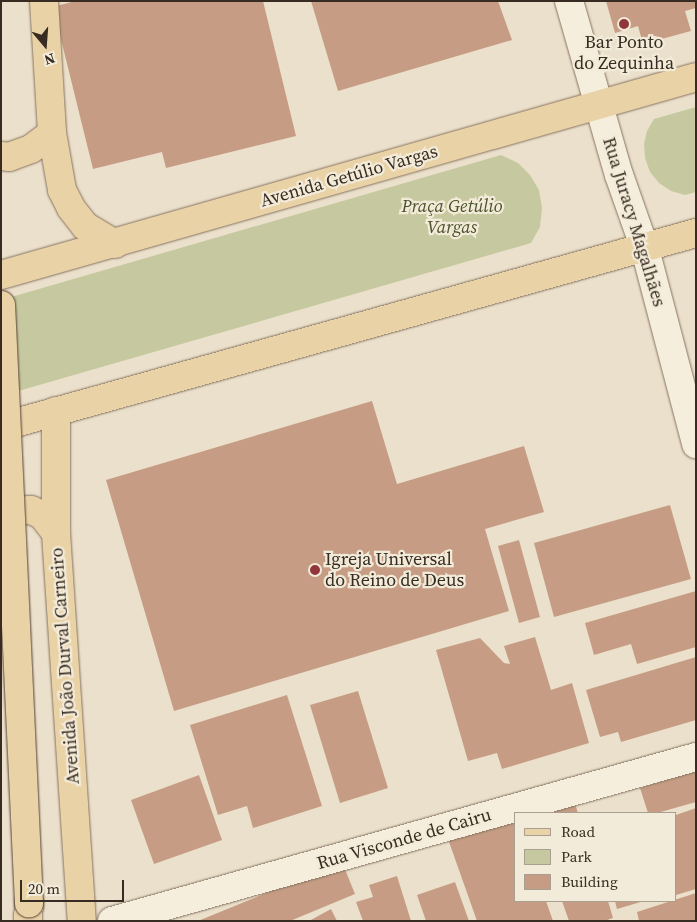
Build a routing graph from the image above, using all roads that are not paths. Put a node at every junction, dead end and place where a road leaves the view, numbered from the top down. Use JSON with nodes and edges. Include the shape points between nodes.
{"nodes":[{"id":1,"x":44,"y":1,"type":"edge"},
{"id":2,"x":569,"y":1,"type":"edge"},
{"id":3,"x":696,"y":77,"type":"edge"},
{"id":4,"x":598,"y":104,"type":"junction"},
{"id":5,"x":52,"y":133,"type":"junction"},
{"id":6,"x":1,"y":156,"type":"edge"},
{"id":7,"x":696,"y":233,"type":"edge"},
{"id":8,"x":115,"y":244,"type":"junction"},
{"id":9,"x":645,"y":249,"type":"junction"},
{"id":10,"x":1,"y":275,"type":"edge"},
{"id":11,"x":1,"y":305,"type":"edge"},
{"id":12,"x":56,"y":411,"type":"junction"},
{"id":13,"x":1,"y":427,"type":"edge"},
{"id":14,"x":696,"y":444,"type":"edge"},
{"id":15,"x":1,"y":511,"type":"edge"},
{"id":16,"x":56,"y":533,"type":"junction"},
{"id":17,"x":696,"y":757,"type":"edge"},
{"id":18,"x":29,"y":915,"type":"edge"},
{"id":19,"x":123,"y":920,"type":"edge"},
{"id":20,"x":82,"y":921,"type":"edge"}],
"edges":[{"from":1,"to":5,"type":"main road"},
{"from":2,"to":4,"type":"street","name":"Rua Juracy Magalhães"},
{"from":3,"to":4,"type":"main road","name":"Avenida Getúlio Vargas"},
{"from":4,"to":8,"type":"main road","name":"Avenida Getúlio Vargas"},
{"from":4,"to":9,"type":"street","name":"Rua Juracy Magalhães"},
{"from":5,"to":6,"type":"main road","via":[[31,149],[9,157]]},
{"from":5,"to":8,"type":"main road","via":[[62,190],[71,208],[85,226]]},
{"from":7,"to":9,"type":"main road"},
{"from":8,"to":10,"type":"main road","name":"Avenida Getúlio Vargas"},
{"from":9,"to":12,"type":"main road"},
{"from":9,"to":14,"type":"street","name":"Rua Juracy Magalhães"},
{"from":11,"to":18,"type":"main road","bridge":true},
{"from":12,"to":13,"type":"main road"},
{"from":12,"to":16,"type":"main road","name":"Avenida João Durval Carneiro"},
{"from":15,"to":16,"type":"main road","via":[[31,510],[42,515]]},
{"from":16,"to":20,"type":"main road","name":"Avenida João Durval Carneiro"},
{"from":17,"to":19,"type":"street","name":"Rua Visconde de Cairu"}]}
